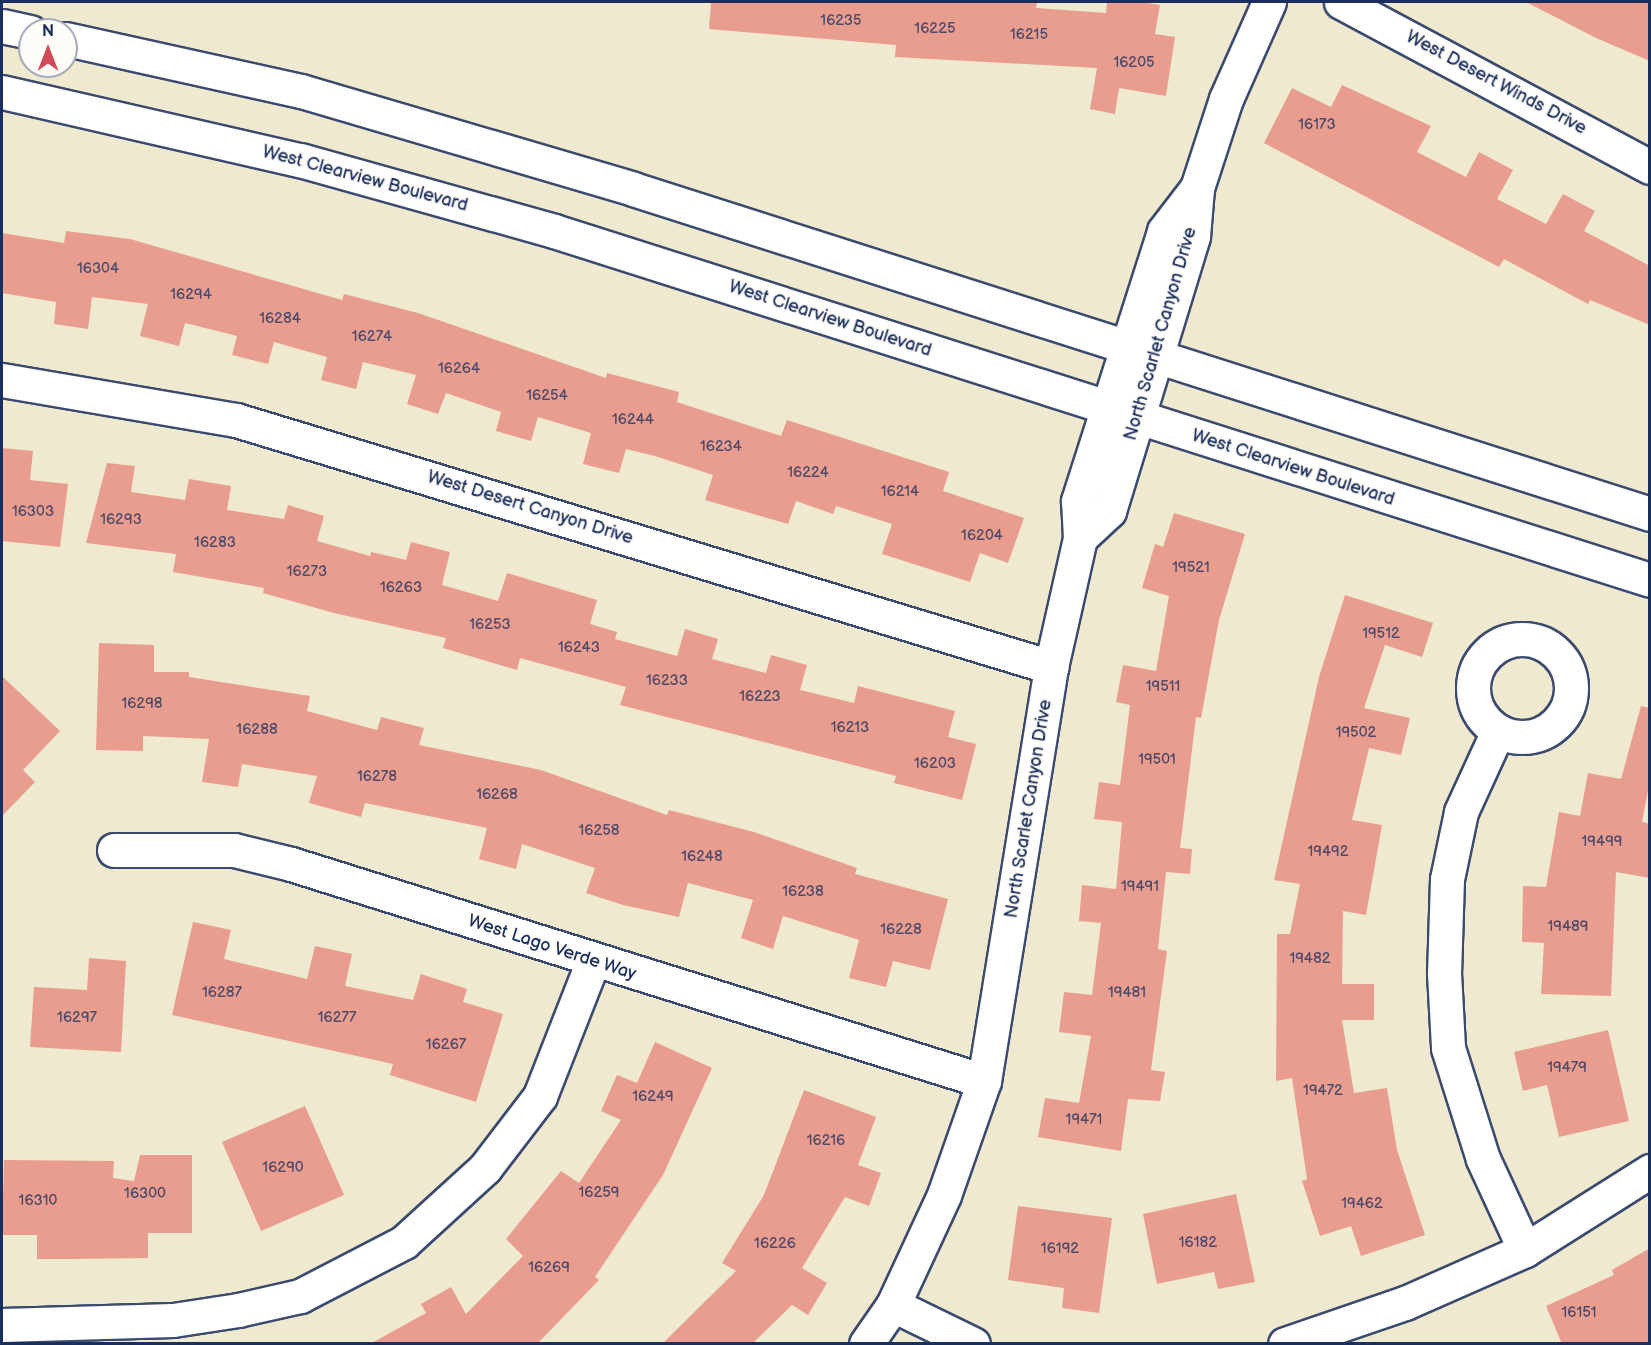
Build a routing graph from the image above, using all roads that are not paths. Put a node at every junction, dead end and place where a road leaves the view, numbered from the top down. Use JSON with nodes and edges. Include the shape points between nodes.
{"nodes":[{"id":1,"x":1269,"y":2,"type":"edge"},
{"id":2,"x":1341,"y":2,"type":"edge"},
{"id":3,"x":2,"y":26,"type":"edge"},
{"id":4,"x":18,"y":29,"type":"edge"},
{"id":5,"x":78,"y":42,"type":"edge"},
{"id":6,"x":2,"y":92,"type":"edge"},
{"id":7,"x":1650,"y":166,"type":"edge"},
{"id":8,"x":1139,"y":353,"type":"junction"},
{"id":9,"x":2,"y":380,"type":"edge"},
{"id":10,"x":1104,"y":408,"type":"junction"},
{"id":11,"x":1136,"y":418,"type":"junction"},
{"id":12,"x":1650,"y":514,"type":"edge"},
{"id":13,"x":1080,"y":538,"type":"junction"},
{"id":14,"x":1650,"y":580,"type":"edge"},
{"id":15,"x":1051,"y":667,"type":"junction"},
{"id":16,"x":1498,"y":731,"type":"dead end"},
{"id":17,"x":114,"y":850,"type":"dead end"},
{"id":18,"x":593,"y":961,"type":"junction"},
{"id":19,"x":984,"y":1081,"type":"junction"},
{"id":20,"x":1650,"y":1171,"type":"edge"},
{"id":21,"x":1525,"y":1250,"type":"junction"},
{"id":22,"x":893,"y":1305,"type":"junction"},
{"id":23,"x":2,"y":1325,"type":"edge"},
{"id":24,"x":866,"y":1344,"type":"edge"},
{"id":25,"x":974,"y":1344,"type":"edge"},
{"id":26,"x":1285,"y":1344,"type":"edge"}],
"edges":[{"from":1,"to":8,"type":"street","name":"North Scarlet Canyon Drive","via":[[1226,99],[1197,188],[1193,236]]},
{"from":2,"to":7,"type":"street","name":"West Desert Winds Drive"},
{"from":3,"to":4,"type":"street"},
{"from":5,"to":8,"type":"street","via":[[301,91],[633,189]]},
{"from":6,"to":10,"type":"street","name":"West Clearview Boulevard","via":[[384,182],[623,252]]},
{"from":8,"to":10,"type":"street","name":"North Scarlet Canyon Drive"},
{"from":8,"to":11,"type":"street","name":"North Scarlet Canyon Drive"},
{"from":8,"to":12,"type":"street"},
{"from":9,"to":15,"type":"street","name":"West Desert Canyon Drive","via":[[236,420]]},
{"from":10,"to":11,"type":"street","name":"West Clearview Boulevard"},
{"from":10,"to":13,"type":"street","name":"North Scarlet Canyon Drive","via":[[1078,501]]},
{"from":11,"to":13,"type":"street","name":"North Scarlet Canyon Drive","via":[[1109,511]]},
{"from":11,"to":14,"type":"street","name":"West Clearview Boulevard"},
{"from":13,"to":15,"type":"street","name":"North Scarlet Canyon Drive"},
{"from":15,"to":19,"type":"street","name":"North Scarlet Canyon Drive"},
{"from":16,"to":21,"type":"street","via":[[1461,812],[1447,879],[1444,973],[1448,1048],[1483,1159]]},
{"from":17,"to":18,"type":"street","name":"West Lago Verde Way","via":[[234,850]]},
{"from":18,"to":19,"type":"street","name":"West Lago Verde Way"},
{"from":18,"to":23,"type":"street","via":[[540,1096],[485,1168],[404,1242],[300,1296],[238,1310],[173,1320]]},
{"from":19,"to":22,"type":"street","name":"North Scarlet Canyon Drive","via":[[944,1195]]},
{"from":20,"to":21,"type":"street"},
{"from":21,"to":26,"type":"street","via":[[1405,1303]]},
{"from":22,"to":24,"type":"street","name":"North Scarlet Canyon Drive"},
{"from":22,"to":25,"type":"street"}]}
